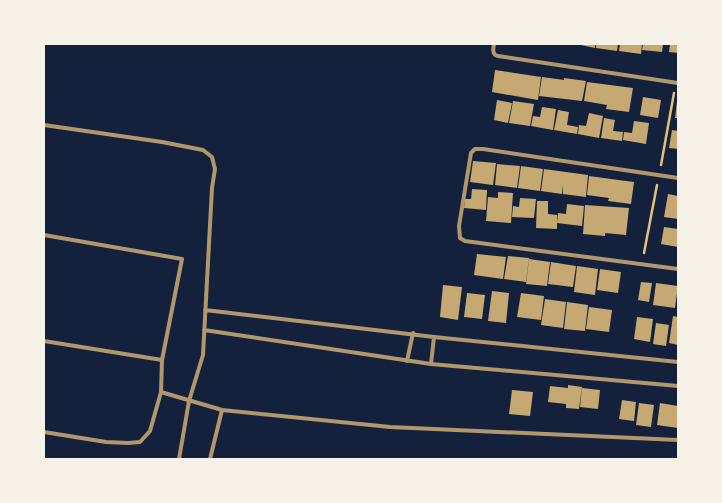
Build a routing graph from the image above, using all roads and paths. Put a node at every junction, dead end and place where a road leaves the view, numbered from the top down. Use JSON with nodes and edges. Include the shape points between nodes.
{"nodes":[{"id":1,"x":494,"y":44,"type":"edge"},
{"id":2,"x":678,"y":83,"type":"edge"},
{"id":3,"x":44,"y":124,"type":"edge"},
{"id":4,"x":678,"y":178,"type":"edge"},
{"id":5,"x":44,"y":235,"type":"edge"},
{"id":6,"x":678,"y":269,"type":"edge"},
{"id":7,"x":205,"y":310,"type":"junction"},
{"id":8,"x":204,"y":330,"type":"junction"},
{"id":9,"x":412,"y":333,"type":"junction"},
{"id":10,"x":434,"y":336,"type":"junction"},
{"id":11,"x":44,"y":341,"type":"edge"},
{"id":12,"x":162,"y":360,"type":"junction"},
{"id":13,"x":407,"y":361,"type":"junction"},
{"id":14,"x":678,"y":362,"type":"edge"},
{"id":15,"x":431,"y":364,"type":"junction"},
{"id":16,"x":678,"y":386,"type":"edge"},
{"id":17,"x":161,"y":392,"type":"junction"},
{"id":18,"x":189,"y":401,"type":"junction"},
{"id":19,"x":222,"y":410,"type":"junction"},
{"id":20,"x":44,"y":432,"type":"edge"},
{"id":21,"x":678,"y":440,"type":"edge"},
{"id":22,"x":179,"y":459,"type":"edge"},
{"id":23,"x":210,"y":459,"type":"edge"}],
"edges":[{"from":1,"to":2,"type":"street","via":[[493,51],[498,56]]},
{"from":3,"to":7,"type":"street","via":[[203,150],[212,157],[215,169]]},
{"from":4,"to":6,"type":"street","via":[[475,149],[471,153],[459,226],[460,238],[465,241]]},
{"from":5,"to":12,"type":"street","via":[[182,259]]},
{"from":7,"to":8,"type":"street"},
{"from":7,"to":9,"type":"street"},
{"from":8,"to":13,"type":"street"},
{"from":8,"to":18,"type":"street","via":[[203,355]]},
{"from":9,"to":10,"type":"street"},
{"from":9,"to":13,"type":"street"},
{"from":10,"to":14,"type":"street"},
{"from":10,"to":15,"type":"street"},
{"from":11,"to":12,"type":"street"},
{"from":12,"to":17,"type":"street"},
{"from":13,"to":15,"type":"street"},
{"from":15,"to":16,"type":"street"},
{"from":17,"to":18,"type":"street"},
{"from":17,"to":20,"type":"street","via":[[150,431],[140,442],[106,442]]},
{"from":18,"to":19,"type":"street"},
{"from":18,"to":22,"type":"street"},
{"from":19,"to":21,"type":"street","via":[[390,426]]},
{"from":19,"to":23,"type":"street"}]}
